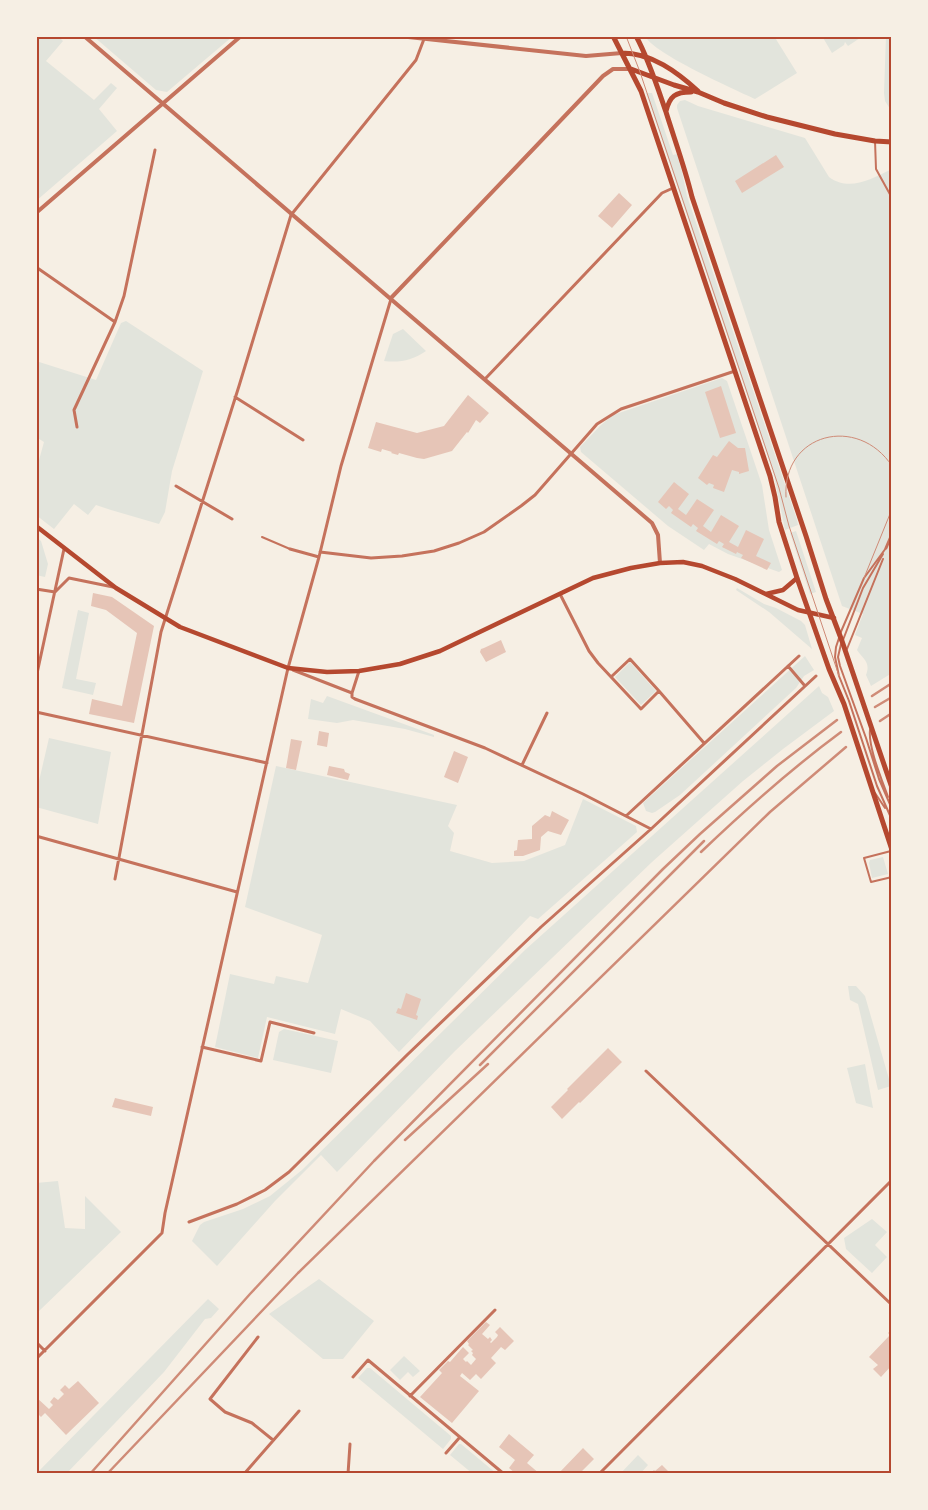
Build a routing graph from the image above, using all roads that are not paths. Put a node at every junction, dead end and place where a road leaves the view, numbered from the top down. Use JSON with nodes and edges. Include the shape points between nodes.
{"nodes":[{"id":1,"x":84,"y":36,"type":"edge"},
{"id":2,"x":241,"y":36,"type":"edge"},
{"id":3,"x":399,"y":36,"type":"edge"},
{"id":4,"x":613,"y":36,"type":"edge"},
{"id":5,"x":636,"y":36,"type":"edge"},
{"id":6,"x":424,"y":39,"type":"junction"},
{"id":7,"x":622,"y":53,"type":"junction"},
{"id":8,"x":646,"y":57,"type":"junction"},
{"id":9,"x":631,"y":69,"type":"junction"},
{"id":10,"x":654,"y":77,"type":"junction"},
{"id":11,"x":698,"y":92,"type":"junction"},
{"id":12,"x":162,"y":104,"type":"junction"},
{"id":13,"x":666,"y":112,"type":"junction"},
{"id":14,"x":875,"y":142,"type":"junction"},
{"id":15,"x":892,"y":142,"type":"edge"},
{"id":16,"x":155,"y":150,"type":"dead end"},
{"id":17,"x":674,"y":188,"type":"junction"},
{"id":18,"x":892,"y":198,"type":"edge"},
{"id":19,"x":36,"y":213,"type":"edge"},
{"id":20,"x":291,"y":215,"type":"junction"},
{"id":21,"x":36,"y":267,"type":"edge"},
{"id":22,"x":391,"y":298,"type":"junction"},
{"id":23,"x":115,"y":322,"type":"junction"},
{"id":24,"x":735,"y":371,"type":"junction"},
{"id":25,"x":485,"y":379,"type":"junction"},
{"id":26,"x":235,"y":396,"type":"junction"},
{"id":27,"x":77,"y":427,"type":"dead end"},
{"id":28,"x":303,"y":440,"type":"dead end"},
{"id":29,"x":570,"y":454,"type":"junction"},
{"id":30,"x":176,"y":486,"type":"dead end"},
{"id":31,"x":201,"y":502,"type":"junction"},
{"id":32,"x":232,"y":519,"type":"dead end"},
{"id":33,"x":36,"y":526,"type":"edge"},
{"id":34,"x":892,"y":534,"type":"edge"},
{"id":35,"x":262,"y":537,"type":"dead end"},
{"id":36,"x":886,"y":548,"type":"junction"},
{"id":37,"x":64,"y":549,"type":"junction"},
{"id":38,"x":290,"y":549,"type":"joint"},
{"id":39,"x":320,"y":555,"type":"junction"},
{"id":40,"x":660,"y":563,"type":"junction"},
{"id":41,"x":797,"y":578,"type":"junction"},
{"id":42,"x":36,"y":588,"type":"edge"},
{"id":43,"x":116,"y":588,"type":"junction"},
{"id":44,"x":54,"y":592,"type":"junction"},
{"id":45,"x":560,"y":593,"type":"junction"},
{"id":46,"x":765,"y":594,"type":"junction"},
{"id":47,"x":809,"y":614,"type":"junction"},
{"id":48,"x":166,"y":618,"type":"junction"},
{"id":49,"x":834,"y":618,"type":"junction"},
{"id":50,"x":840,"y":635,"type":"junction"},
{"id":51,"x":842,"y":641,"type":"junction"},
{"id":52,"x":846,"y":652,"type":"junction"},
{"id":53,"x":799,"y":656,"type":"dead end"},
{"id":54,"x":788,"y":666,"type":"junction"},
{"id":55,"x":288,"y":668,"type":"junction"},
{"id":56,"x":359,"y":671,"type":"junction"},
{"id":57,"x":816,"y":676,"type":"dead end"},
{"id":58,"x":611,"y":677,"type":"junction"},
{"id":59,"x":36,"y":678,"type":"edge"},
{"id":60,"x":805,"y":686,"type":"junction"},
{"id":61,"x":660,"y":691,"type":"junction"},
{"id":62,"x":352,"y":693,"type":"junction"},
{"id":63,"x":847,"y":702,"type":"junction"},
{"id":64,"x":36,"y":712,"type":"edge"},
{"id":65,"x":547,"y":713,"type":"dead end"},
{"id":66,"x":141,"y":735,"type":"junction"},
{"id":67,"x":870,"y":736,"type":"junction"},
{"id":68,"x":860,"y":742,"type":"junction"},
{"id":69,"x":704,"y":743,"type":"junction"},
{"id":70,"x":267,"y":763,"type":"junction"},
{"id":71,"x":522,"y":765,"type":"junction"},
{"id":72,"x":871,"y":787,"type":"junction"},
{"id":73,"x":892,"y":788,"type":"edge"},
{"id":74,"x":892,"y":809,"type":"edge"},
{"id":75,"x":888,"y":812,"type":"junction"},
{"id":76,"x":626,"y":816,"type":"junction"},
{"id":77,"x":892,"y":820,"type":"edge"},
{"id":78,"x":651,"y":829,"type":"junction"},
{"id":79,"x":36,"y":836,"type":"edge"},
{"id":80,"x":892,"y":850,"type":"edge"},
{"id":81,"x":119,"y":859,"type":"junction"},
{"id":82,"x":892,"y":877,"type":"edge"},
{"id":83,"x":115,"y":879,"type":"dead end"},
{"id":84,"x":237,"y":892,"type":"junction"},
{"id":85,"x":314,"y":1033,"type":"dead end"},
{"id":86,"x":202,"y":1047,"type":"junction"},
{"id":87,"x":646,"y":1071,"type":"dead end"},
{"id":88,"x":892,"y":1180,"type":"edge"},
{"id":89,"x":189,"y":1222,"type":"dead end"},
{"id":90,"x":828,"y":1245,"type":"junction"},
{"id":91,"x":892,"y":1305,"type":"edge"},
{"id":92,"x":495,"y":1310,"type":"dead end"},
{"id":93,"x":258,"y":1337,"type":"dead end"},
{"id":94,"x":36,"y":1342,"type":"edge"},
{"id":95,"x":45,"y":1351,"type":"junction"},
{"id":96,"x":36,"y":1359,"type":"edge"},
{"id":97,"x":354,"y":1378,"type":"dead end"},
{"id":98,"x":410,"y":1396,"type":"junction"},
{"id":99,"x":299,"y":1411,"type":"dead end"},
{"id":100,"x":460,"y":1437,"type":"junction"},
{"id":101,"x":273,"y":1440,"type":"junction"},
{"id":102,"x":350,"y":1444,"type":"dead end"},
{"id":103,"x":446,"y":1453,"type":"dead end"},
{"id":104,"x":244,"y":1474,"type":"edge"},
{"id":105,"x":348,"y":1474,"type":"edge"},
{"id":106,"x":504,"y":1474,"type":"edge"},
{"id":107,"x":599,"y":1474,"type":"edge"}],
"edges":[{"from":1,"to":12,"type":"street"},
{"from":2,"to":12,"type":"street"},
{"from":3,"to":6,"type":"street"},
{"from":4,"to":7,"type":"main road"},
{"from":5,"to":8,"type":"main road"},
{"from":6,"to":7,"type":"street","via":[[586,56]]},
{"from":6,"to":20,"type":"street","via":[[416,60]]},
{"from":7,"to":8,"type":"main road"},
{"from":7,"to":9,"type":"main road"},
{"from":8,"to":10,"type":"main road"},
{"from":8,"to":11,"type":"main road","via":[[680,75]]},
{"from":9,"to":10,"type":"main road"},
{"from":9,"to":17,"type":"main road"},
{"from":9,"to":22,"type":"street","via":[[613,69],[603,76]]},
{"from":10,"to":11,"type":"main road"},
{"from":10,"to":13,"type":"main road"},
{"from":11,"to":13,"type":"main road","via":[[674,95]]},
{"from":11,"to":14,"type":"main road","via":[[767,117]]},
{"from":12,"to":19,"type":"street"},
{"from":12,"to":20,"type":"street"},
{"from":13,"to":49,"type":"main road"},
{"from":14,"to":15,"type":"main road"},
{"from":14,"to":18,"type":"lane","via":[[876,169]]},
{"from":16,"to":23,"type":"street","via":[[124,296]]},
{"from":17,"to":24,"type":"main road"},
{"from":17,"to":25,"type":"street","via":[[662,193]]},
{"from":20,"to":22,"type":"street"},
{"from":20,"to":26,"type":"street"},
{"from":21,"to":23,"type":"street"},
{"from":22,"to":25,"type":"street"},
{"from":22,"to":39,"type":"street","via":[[345,450]]},
{"from":23,"to":27,"type":"street","via":[[74,410]]},
{"from":24,"to":29,"type":"street","via":[[621,408],[597,424]]},
{"from":24,"to":41,"type":"main road","via":[[770,476],[779,522]]},
{"from":25,"to":29,"type":"street"},
{"from":26,"to":28,"type":"street"},
{"from":26,"to":31,"type":"street"},
{"from":29,"to":39,"type":"street","via":[[535,495],[484,532],[459,543],[402,556]]},
{"from":29,"to":40,"type":"street","via":[[652,523],[658,535]]},
{"from":30,"to":31,"type":"street"},
{"from":31,"to":32,"type":"street"},
{"from":31,"to":48,"type":"street"},
{"from":33,"to":37,"type":"main road"},
{"from":34,"to":36,"type":"street"},
{"from":35,"to":38,"type":"lane"},
{"from":36,"to":50,"type":"lane","via":[[864,578]]},
{"from":36,"to":51,"type":"lane","via":[[863,588]]},
{"from":36,"to":52,"type":"lane"},
{"from":37,"to":43,"type":"main road"},
{"from":37,"to":44,"type":"street"},
{"from":38,"to":39,"type":"street"},
{"from":39,"to":55,"type":"street"},
{"from":40,"to":45,"type":"main road","via":[[593,578]]},
{"from":40,"to":46,"type":"main road","via":[[683,562],[702,566]]},
{"from":41,"to":46,"type":"main road","via":[[783,590]]},
{"from":41,"to":47,"type":"main road"},
{"from":42,"to":44,"type":"street"},
{"from":43,"to":44,"type":"street","via":[[69,578]]},
{"from":43,"to":48,"type":"main road"},
{"from":44,"to":59,"type":"street"},
{"from":45,"to":56,"type":"main road","via":[[440,651],[400,664]]},
{"from":45,"to":58,"type":"street","via":[[589,651]]},
{"from":46,"to":47,"type":"main road"},
{"from":47,"to":49,"type":"main road"},
{"from":47,"to":63,"type":"main road","via":[[829,669]]},
{"from":48,"to":55,"type":"main road"},
{"from":48,"to":66,"type":"street"},
{"from":49,"to":50,"type":"main road"},
{"from":50,"to":51,"type":"main road"},
{"from":50,"to":63,"type":"lane","via":[[835,660]]},
{"from":51,"to":52,"type":"main road"},
{"from":51,"to":67,"type":"lane","via":[[838,662]]},
{"from":52,"to":67,"type":"main road","via":[[871,723]]},
{"from":53,"to":54,"type":"street"},
{"from":54,"to":60,"type":"street"},
{"from":54,"to":69,"type":"street"},
{"from":55,"to":56,"type":"main road"},
{"from":55,"to":62,"type":"street"},
{"from":55,"to":70,"type":"street"},
{"from":56,"to":62,"type":"street"},
{"from":57,"to":60,"type":"street"},
{"from":58,"to":61,"type":"street","via":[[640,708]]},
{"from":58,"to":61,"type":"street","via":[[630,659]]},
{"from":60,"to":78,"type":"street"},
{"from":61,"to":69,"type":"street"},
{"from":62,"to":71,"type":"street","via":[[354,699],[486,748]]},
{"from":63,"to":68,"type":"main road"},
{"from":64,"to":66,"type":"street"},
{"from":65,"to":71,"type":"street"},
{"from":66,"to":70,"type":"street"},
{"from":66,"to":81,"type":"street"},
{"from":67,"to":73,"type":"main road"},
{"from":67,"to":74,"type":"lane"},
{"from":68,"to":72,"type":"main road"},
{"from":68,"to":75,"type":"lane"},
{"from":69,"to":76,"type":"street"},
{"from":70,"to":84,"type":"street"},
{"from":71,"to":76,"type":"street"},
{"from":72,"to":75,"type":"lane"},
{"from":72,"to":80,"type":"main road"},
{"from":75,"to":77,"type":"lane"},
{"from":76,"to":78,"type":"street"},
{"from":78,"to":89,"type":"street","via":[[541,927],[289,1172],[237,1204]]},
{"from":79,"to":81,"type":"street"},
{"from":80,"to":82,"type":"lane","via":[[864,858],[871,882]]},
{"from":81,"to":83,"type":"street"},
{"from":81,"to":84,"type":"street"},
{"from":84,"to":86,"type":"street"},
{"from":85,"to":86,"type":"street","via":[[270,1022],[261,1060]]},
{"from":86,"to":95,"type":"street","via":[[162,1233]]},
{"from":87,"to":90,"type":"street"},
{"from":88,"to":90,"type":"street"},
{"from":90,"to":91,"type":"street"},
{"from":90,"to":107,"type":"street"},
{"from":92,"to":98,"type":"street"},
{"from":93,"to":101,"type":"street","via":[[210,1399],[225,1412],[252,1423]]},
{"from":94,"to":95,"type":"street"},
{"from":95,"to":96,"type":"street"},
{"from":97,"to":98,"type":"street","via":[[368,1360]]},
{"from":98,"to":100,"type":"street"},
{"from":99,"to":101,"type":"street"},
{"from":100,"to":103,"type":"street"},
{"from":100,"to":106,"type":"street"},
{"from":101,"to":104,"type":"street"},
{"from":102,"to":105,"type":"street"}]}
